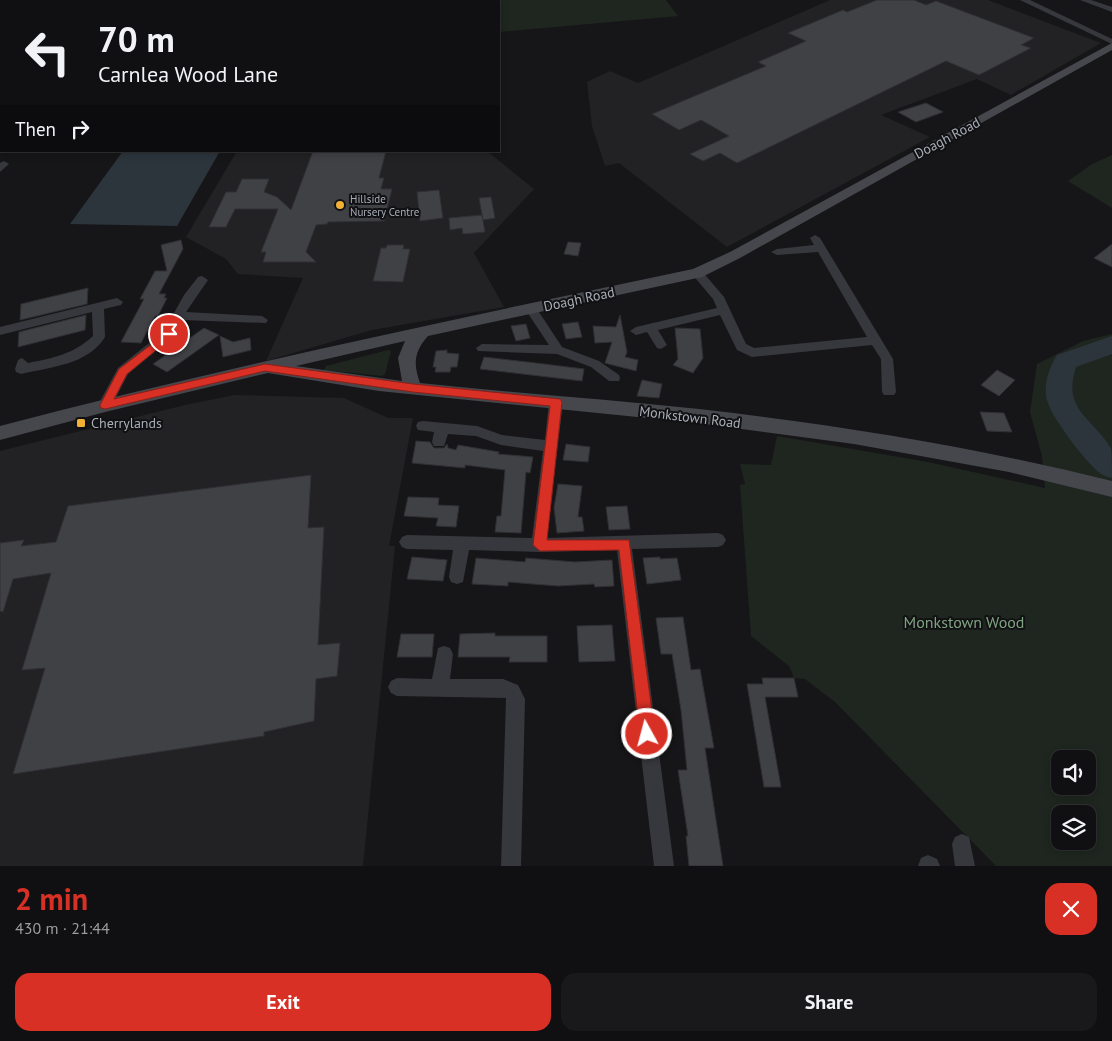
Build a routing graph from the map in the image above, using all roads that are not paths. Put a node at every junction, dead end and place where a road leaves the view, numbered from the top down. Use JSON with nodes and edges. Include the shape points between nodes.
{"nodes":[{"id":1,"x":1024,"y":0,"type":"edge"},
{"id":2,"x":1084,"y":0,"type":"edge"},
{"id":3,"x":1112,"y":10,"type":"edge"},
{"id":4,"x":1112,"y":42,"type":"edge"},
{"id":5,"x":1112,"y":46,"type":"edge"},
{"id":6,"x":818,"y":243,"type":"joint"},
{"id":7,"x":777,"y":252,"type":"dead end"},
{"id":8,"x":697,"y":273,"type":"junction"},
{"id":9,"x":202,"y":280,"type":"dead end"},
{"id":10,"x":117,"y":302,"type":"dead end"},
{"id":11,"x":98,"y":307,"type":"junction"},
{"id":12,"x":531,"y":309,"type":"junction"},
{"id":13,"x":724,"y":310,"type":"junction"},
{"id":14,"x":179,"y":316,"type":"junction"},
{"id":15,"x":262,"y":320,"type":"dead end"},
{"id":16,"x":651,"y":328,"type":"junction"},
{"id":17,"x":0,"y":331,"type":"edge"},
{"id":18,"x":636,"y":331,"type":"dead end"},
{"id":19,"x":422,"y":332,"type":"junction"},
{"id":20,"x":876,"y":340,"type":"junction"},
{"id":21,"x":661,"y":345,"type":"dead end"},
{"id":22,"x":482,"y":348,"type":"dead end"},
{"id":23,"x":558,"y":350,"type":"junction"},
{"id":24,"x":22,"y":363,"type":"dead end"},
{"id":25,"x":265,"y":367,"type":"junction"},
{"id":26,"x":614,"y":378,"type":"dead end"},
{"id":27,"x":413,"y":388,"type":"junction"},
{"id":28,"x":889,"y":392,"type":"dead end"},
{"id":29,"x":556,"y":402,"type":"junction"},
{"id":30,"x":105,"y":405,"type":"junction"},
{"id":31,"x":423,"y":426,"type":"dead end"},
{"id":32,"x":442,"y":428,"type":"junction"},
{"id":33,"x":0,"y":433,"type":"edge"},
{"id":34,"x":438,"y":442,"type":"dead end"},
{"id":35,"x":551,"y":446,"type":"junction"},
{"id":36,"x":1112,"y":489,"type":"edge"},
{"id":37,"x":718,"y":540,"type":"dead end"},
{"id":38,"x":407,"y":542,"type":"dead end"},
{"id":39,"x":462,"y":544,"type":"junction"},
{"id":40,"x":624,"y":544,"type":"junction"},
{"id":41,"x":540,"y":545,"type":"junction"},
{"id":42,"x":457,"y":577,"type":"dead end"},
{"id":43,"x":444,"y":654,"type":"dead end"},
{"id":44,"x":396,"y":687,"type":"dead end"},
{"id":45,"x":440,"y":687,"type":"junction"},
{"id":46,"x":962,"y":844,"type":"dead end"},
{"id":47,"x":511,"y":866,"type":"edge"},
{"id":48,"x":664,"y":866,"type":"edge"},
{"id":49,"x":965,"y":866,"type":"edge"}],
"edges":[{"from":1,"to":4,"type":"street"},
{"from":2,"to":3,"type":"street"},
{"from":5,"to":8,"type":"main road","name":"Doagh Road"},
{"from":6,"to":7,"type":"street"},
{"from":6,"to":20,"type":"street"},
{"from":8,"to":12,"type":"main road","name":"Doagh Road"},
{"from":8,"to":13,"type":"street"},
{"from":9,"to":14,"type":"street"},
{"from":10,"to":11,"type":"street"},
{"from":11,"to":17,"type":"street"},
{"from":11,"to":24,"type":"street","via":[[99,337],[89,349],[72,358],[21,369]]},
{"from":12,"to":19,"type":"main road","name":"Doagh Road"},
{"from":12,"to":23,"type":"street"},
{"from":13,"to":16,"type":"street"},
{"from":13,"to":20,"type":"street","via":[[741,347],[752,353]]},
{"from":14,"to":15,"type":"street"},
{"from":14,"to":30,"type":"street","via":[[169,334],[123,371]]},
{"from":16,"to":18,"type":"street"},
{"from":16,"to":21,"type":"street"},
{"from":19,"to":25,"type":"main road","name":"Doagh Road"},
{"from":19,"to":27,"type":"main road","via":[[406,352],[405,368]]},
{"from":20,"to":28,"type":"street","via":[[887,359]]},
{"from":22,"to":23,"type":"street"},
{"from":23,"to":26,"type":"street","via":[[595,364]]},
{"from":25,"to":27,"type":"main road","name":"Monkstown Road"},
{"from":25,"to":30,"type":"main road","name":"Doagh Road"},
{"from":27,"to":29,"type":"main road","name":"Monkstown Road"},
{"from":29,"to":35,"type":"street"},
{"from":29,"to":36,"type":"main road","name":"Monkstown Road","via":[[697,416],[889,442]]},
{"from":30,"to":33,"type":"main road","name":"Doagh Road"},
{"from":31,"to":32,"type":"street"},
{"from":32,"to":34,"type":"street"},
{"from":32,"to":35,"type":"street","via":[[477,431],[501,440]]},
{"from":35,"to":41,"type":"street"},
{"from":37,"to":40,"type":"street"},
{"from":38,"to":39,"type":"street"},
{"from":39,"to":41,"type":"street"},
{"from":39,"to":42,"type":"street"},
{"from":40,"to":41,"type":"street"},
{"from":40,"to":48,"type":"street"},
{"from":43,"to":45,"type":"street"},
{"from":44,"to":45,"type":"street"},
{"from":45,"to":47,"type":"street","via":[[503,688],[512,690],[516,698]]},
{"from":46,"to":49,"type":"street"}]}
